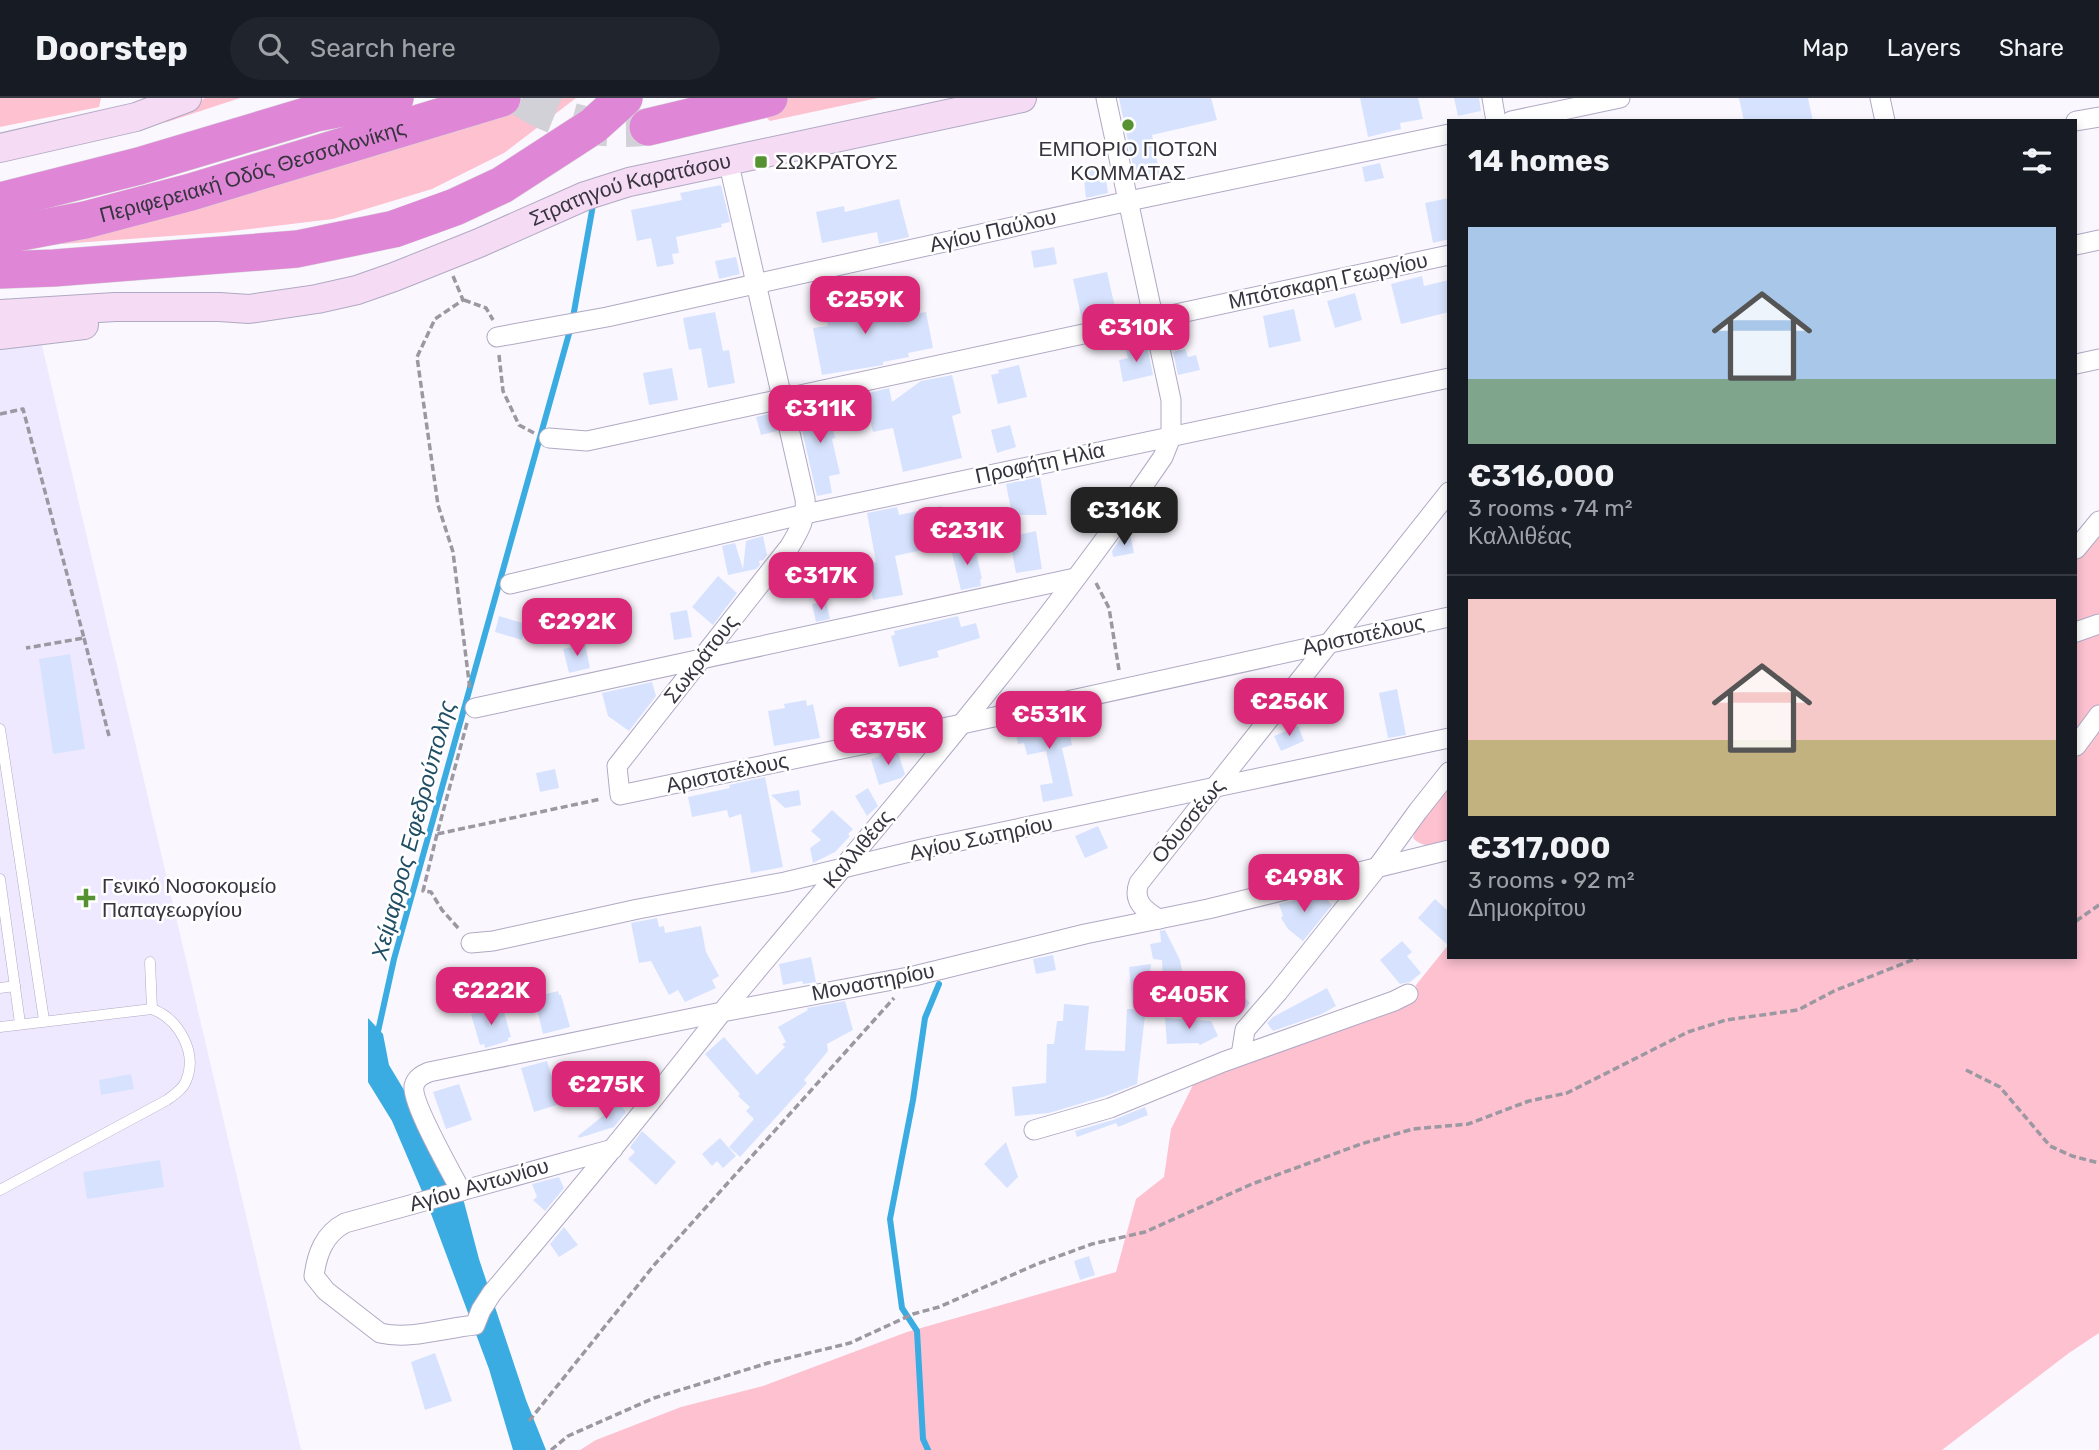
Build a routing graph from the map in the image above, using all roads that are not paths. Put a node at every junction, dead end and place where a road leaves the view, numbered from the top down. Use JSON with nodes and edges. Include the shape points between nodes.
{"nodes":[{"id":1,"x":187,"y":98,"type":"edge"},
{"id":2,"x":395,"y":98,"type":"edge"},
{"id":3,"x":502,"y":98,"type":"edge"},
{"id":4,"x":624,"y":98,"type":"edge"},
{"id":5,"x":769,"y":98,"type":"edge"},
{"id":6,"x":1023,"y":98,"type":"edge"},
{"id":7,"x":1106,"y":98,"type":"edge"},
{"id":8,"x":1492,"y":98,"type":"edge"},
{"id":9,"x":1619,"y":98,"type":"edge"},
{"id":10,"x":1880,"y":98,"type":"edge"},
{"id":11,"x":330,"y":106,"type":"edge"},
{"id":12,"x":2099,"y":117,"type":"edge"},
{"id":13,"x":1496,"y":119,"type":"edge"},
{"id":14,"x":1520,"y":119,"type":"edge"},
{"id":15,"x":1885,"y":119,"type":"edge"},
{"id":16,"x":2077,"y":121,"type":"edge"},
{"id":17,"x":648,"y":127,"type":"tunnel mouth"},
{"id":18,"x":1447,"y":134,"type":"edge"},
{"id":19,"x":0,"y":148,"type":"edge"},
{"id":20,"x":728,"y":160,"type":"junction"},
{"id":21,"x":0,"y":201,"type":"edge"},
{"id":22,"x":1129,"y":201,"type":"junction"},
{"id":23,"x":0,"y":236,"type":"edge"},
{"id":24,"x":2099,"y":240,"type":"edge"},
{"id":25,"x":2077,"y":246,"type":"edge"},
{"id":26,"x":1447,"y":255,"type":"edge"},
{"id":27,"x":0,"y":270,"type":"edge"},
{"id":28,"x":758,"y":284,"type":"junction"},
{"id":29,"x":249,"y":309,"type":"junction"},
{"id":30,"x":0,"y":314,"type":"edge"},
{"id":31,"x":1154,"y":318,"type":"junction"},
{"id":32,"x":0,"y":335,"type":"edge"},
{"id":33,"x":497,"y":337,"type":"road end"},
{"id":34,"x":1447,"y":378,"type":"edge"},
{"id":35,"x":783,"y":398,"type":"junction"},
{"id":36,"x":1171,"y":437,"type":"junction"},
{"id":37,"x":549,"y":438,"type":"road end"},
{"id":38,"x":1447,"y":495,"type":"edge"},
{"id":39,"x":805,"y":514,"type":"junction"},
{"id":40,"x":2099,"y":521,"type":"edge"},
{"id":41,"x":2077,"y":548,"type":"edge"},
{"id":42,"x":1075,"y":578,"type":"junction"},
{"id":43,"x":510,"y":584,"type":"dead end"},
{"id":44,"x":1447,"y":617,"type":"edge"},
{"id":45,"x":2099,"y":624,"type":"edge"},
{"id":46,"x":2077,"y":632,"type":"edge"},
{"id":47,"x":1331,"y":641,"type":"junction"},
{"id":48,"x":701,"y":658,"type":"junction"},
{"id":49,"x":475,"y":708,"type":"road end"},
{"id":50,"x":2099,"y":715,"type":"edge"},
{"id":51,"x":962,"y":723,"type":"junction"},
{"id":52,"x":0,"y":729,"type":"edge"},
{"id":53,"x":1447,"y":738,"type":"edge"},
{"id":54,"x":2077,"y":745,"type":"edge"},
{"id":55,"x":1447,"y":775,"type":"edge"},
{"id":56,"x":1218,"y":786,"type":"junction"},
{"id":57,"x":621,"y":795,"type":"joint"},
{"id":58,"x":1447,"y":851,"type":"edge"},
{"id":59,"x":843,"y":868,"type":"junction"},
{"id":60,"x":1376,"y":869,"type":"junction"},
{"id":61,"x":0,"y":879,"type":"edge"},
{"id":62,"x":1159,"y":919,"type":"junction"},
{"id":63,"x":471,"y":943,"type":"road end"},
{"id":64,"x":150,"y":962,"type":"dead end"},
{"id":65,"x":15,"y":986,"type":"junction"},
{"id":66,"x":0,"y":988,"type":"edge"},
{"id":67,"x":1408,"y":994,"type":"dead end"},
{"id":68,"x":152,"y":1009,"type":"junction"},
{"id":69,"x":722,"y":1012,"type":"junction"},
{"id":70,"x":44,"y":1020,"type":"junction"},
{"id":71,"x":20,"y":1023,"type":"junction"},
{"id":72,"x":0,"y":1027,"type":"edge"},
{"id":73,"x":1241,"y":1055,"type":"junction"},
{"id":74,"x":1034,"y":1129,"type":"dead end"},
{"id":75,"x":613,"y":1149,"type":"junction"},
{"id":76,"x":0,"y":1190,"type":"edge"},
{"id":77,"x":461,"y":1191,"type":"junction"},
{"id":78,"x":345,"y":1223,"type":"joint"}],
"edges":[{"from":1,"to":19,"type":"street","via":[[136,117]]},
{"from":2,"to":11,"type":"highway","name":"Περιφερειακή Οδός Θεσσαλονίκης"},
{"from":3,"to":23,"type":"highway","name":"Περιφερειακή Οδός Θεσσαλονίκης","via":[[191,192]]},
{"from":4,"to":27,"type":"highway","via":[[593,126],[502,185],[394,229],[297,249]]},
{"from":5,"to":17,"type":"highway"},
{"from":6,"to":20,"type":"street","name":"Στρατηγού Καρατάσου"},
{"from":7,"to":22,"type":"street","name":"Καλλιθέας"},
{"from":8,"to":13,"type":"street"},
{"from":9,"to":14,"type":"street"},
{"from":10,"to":15,"type":"street"},
{"from":11,"to":21,"type":"highway","name":"Περιφερειακή Οδός Θεσσαλονίκης","via":[[139,166]]},
{"from":12,"to":16,"type":"street"},
{"from":18,"to":22,"type":"street","name":"Αγίου Παύλου"},
{"from":20,"to":28,"type":"street"},
{"from":20,"to":29,"type":"street","name":"Στρατηγού Καρατάσου","via":[[595,192],[445,258],[342,294]]},
{"from":22,"to":28,"type":"street","name":"Αγίου Παύλου"},
{"from":22,"to":31,"type":"street","name":"Καλλιθέας"},
{"from":24,"to":25,"type":"street"},
{"from":26,"to":31,"type":"street","name":"Μπότσκαρη Γεωργίου"},
{"from":28,"to":33,"type":"street","name":"Αγίου Παύλου"},
{"from":28,"to":35,"type":"street"},
{"from":29,"to":30,"type":"street","via":[[86,308]]},
{"from":29,"to":32,"type":"street","via":[[214,318]]},
{"from":31,"to":35,"type":"street","name":"Μπότσκαρη Γεωργίου"},
{"from":31,"to":36,"type":"street","name":"Καλλιθέας","via":[[1171,400]]},
{"from":34,"to":36,"type":"street","name":"Προφήτη Ηλία"},
{"from":35,"to":37,"type":"street","name":"Μπότσκαρη Γεωργίου","via":[[587,441]]},
{"from":35,"to":39,"type":"street"},
{"from":36,"to":39,"type":"street","name":"Προφήτη Ηλία"},
{"from":36,"to":42,"type":"street","name":"Καλλιθέας","via":[[1163,457]]},
{"from":38,"to":47,"type":"street","name":"Οδυσσέως"},
{"from":39,"to":43,"type":"street","name":"Προφήτη Ηλία"},
{"from":39,"to":48,"type":"street","name":"Σωκράτους","via":[[790,546]]},
{"from":40,"to":41,"type":"street"},
{"from":42,"to":48,"type":"street"},
{"from":42,"to":51,"type":"street","name":"Καλλιθέας"},
{"from":44,"to":47,"type":"street","name":"Αριστοτέλους"},
{"from":45,"to":46,"type":"street"},
{"from":47,"to":51,"type":"street","name":"Αριστοτέλους"},
{"from":47,"to":56,"type":"street","name":"Οδυσσέως"},
{"from":48,"to":49,"type":"street"},
{"from":48,"to":57,"type":"street","name":"Σωκράτους","via":[[617,766]]},
{"from":50,"to":54,"type":"street"},
{"from":51,"to":57,"type":"street","name":"Αριστοτέλους"},
{"from":51,"to":59,"type":"street","name":"Καλλιθέας"},
{"from":52,"to":70,"type":"lane"},
{"from":53,"to":56,"type":"street","name":"Αγίου Σωτηρίου"},
{"from":55,"to":60,"type":"street"},
{"from":56,"to":59,"type":"street","name":"Αγίου Σωτηρίου"},
{"from":56,"to":62,"type":"street","name":"Οδυσσέως","via":[[1137,888],[1142,906]]},
{"from":58,"to":60,"type":"street","name":"Μοναστηρίου"},
{"from":59,"to":63,"type":"street","name":"Αγίου Σωτηρίου"},
{"from":59,"to":69,"type":"street","name":"Καλλιθέας"},
{"from":60,"to":62,"type":"street","name":"Μοναστηρίου"},
{"from":60,"to":73,"type":"street","via":[[1245,1030]]},
{"from":61,"to":65,"type":"lane"},
{"from":62,"to":69,"type":"street","name":"Μοναστηρίου","via":[[914,976]]},
{"from":64,"to":68,"type":"lane"},
{"from":65,"to":66,"type":"lane"},
{"from":65,"to":71,"type":"lane"},
{"from":67,"to":73,"type":"street"},
{"from":68,"to":70,"type":"lane"},
{"from":68,"to":76,"type":"lane","via":[[168,1018],[186,1041],[185,1084],[159,1106]]},
{"from":69,"to":75,"type":"street","name":"Καλλιθέας"},
{"from":69,"to":77,"type":"street","name":"Μοναστηρίου","via":[[419,1077],[414,1094]]},
{"from":70,"to":71,"type":"lane"},
{"from":71,"to":72,"type":"lane"},
{"from":73,"to":74,"type":"street","via":[[1111,1108]]},
{"from":75,"to":77,"type":"street","name":"Αγίου Αντωνίου"},
{"from":75,"to":78,"type":"street","name":"Καλλιθέας","via":[[492,1293],[475,1325],[380,1333],[326,1291],[314,1276],[317,1258],[334,1228]]},
{"from":77,"to":78,"type":"street","name":"Αγίου Αντωνίου"}]}
